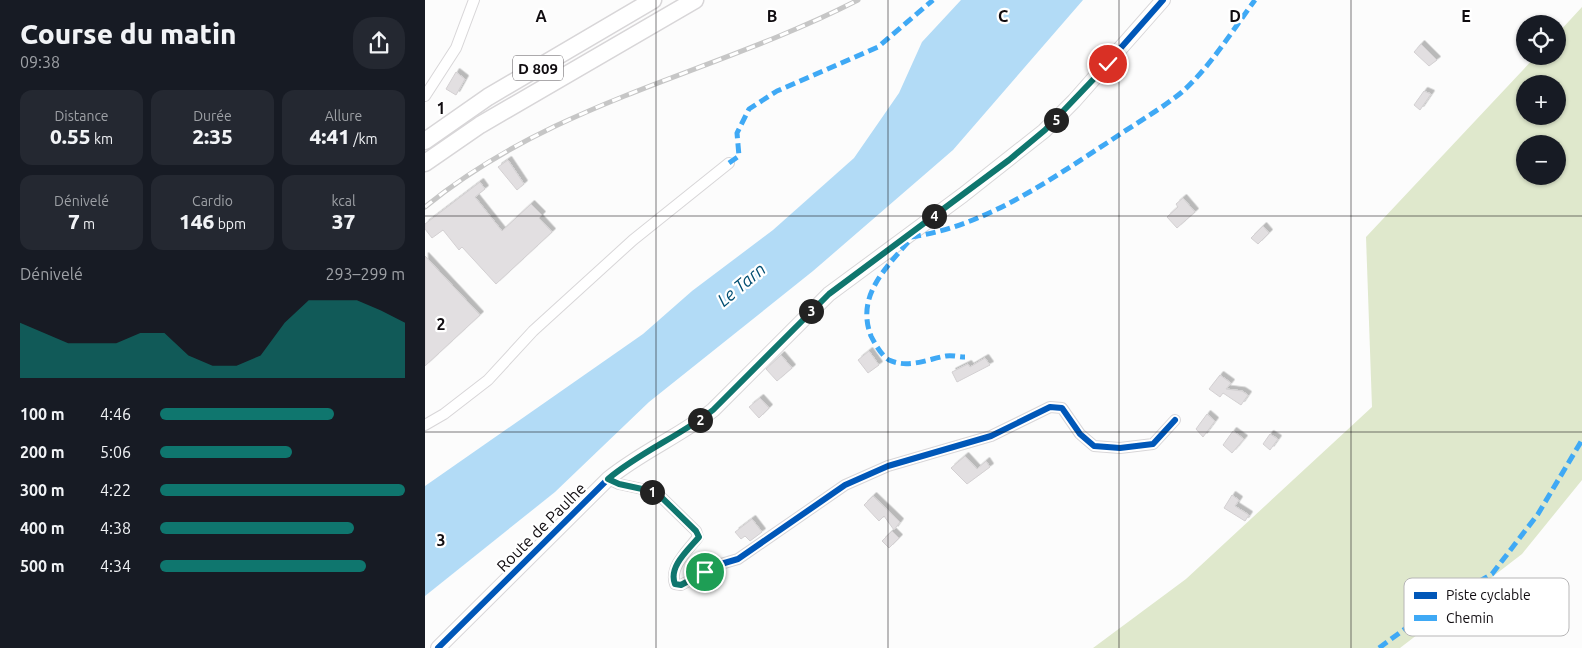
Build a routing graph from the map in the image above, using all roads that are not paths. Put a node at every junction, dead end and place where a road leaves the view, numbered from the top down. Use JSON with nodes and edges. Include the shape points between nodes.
{"nodes":[{"id":1,"x":474,"y":0,"type":"edge"},
{"id":2,"x":653,"y":0,"type":"edge"},
{"id":3,"x":695,"y":0,"type":"edge"},
{"id":4,"x":1163,"y":0,"type":"edge"},
{"id":5,"x":425,"y":96,"type":"edge"},
{"id":6,"x":425,"y":141,"type":"edge"},
{"id":7,"x":425,"y":163,"type":"edge"},
{"id":8,"x":729,"y":163,"type":"dead end"},
{"id":9,"x":1175,"y":420,"type":"dead end"},
{"id":10,"x":425,"y":425,"type":"edge"},
{"id":11,"x":608,"y":479,"type":"junction"},
{"id":12,"x":438,"y":648,"type":"edge"}],
"edges":[{"from":1,"to":5,"type":"street","via":[[456,48]]},
{"from":2,"to":6,"type":"main road","number":"D 809","via":[[488,97]]},
{"from":3,"to":7,"type":"main road","number":"D 809","via":[[480,125]]},
{"from":4,"to":11,"type":"street","name":"Route de Paulhe","via":[[1045,130],[971,190],[829,294],[713,410]]},
{"from":8,"to":10,"type":"street","via":[[633,240],[533,331],[488,380]]},
{"from":9,"to":11,"type":"street","via":[[1153,444],[1120,448],[1094,446],[1080,434],[1061,408],[1050,407],[991,436],[888,466],[845,485],[738,559],[721,564],[681,585],[675,584],[673,578],[676,566],[699,537],[696,531],[656,492]]},
{"from":11,"to":12,"type":"street","name":"Route de Paulhe"}]}
